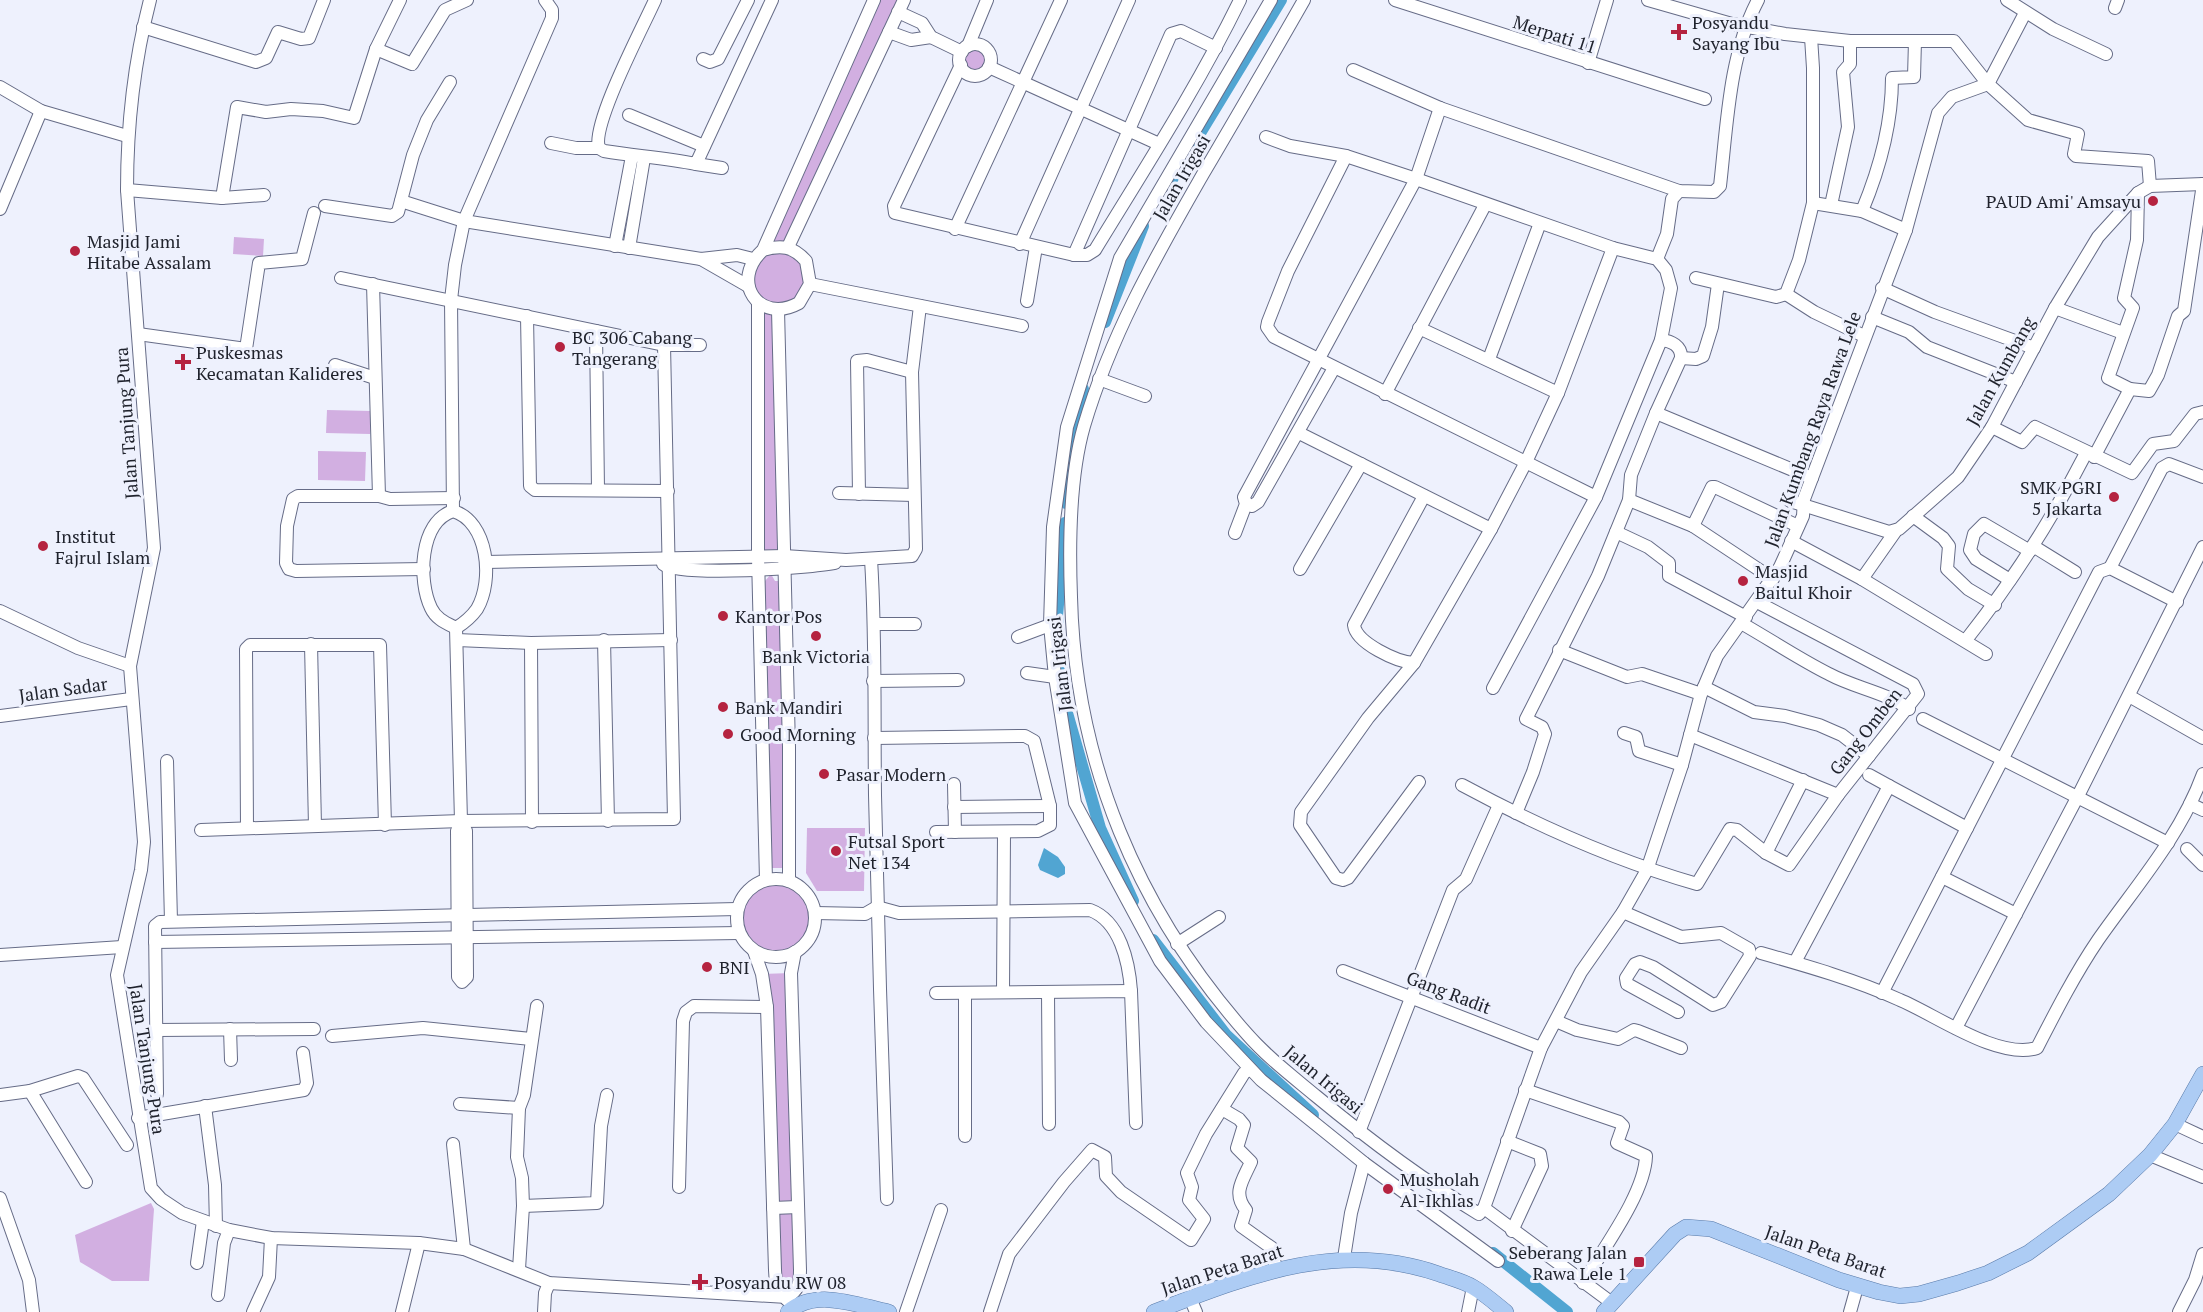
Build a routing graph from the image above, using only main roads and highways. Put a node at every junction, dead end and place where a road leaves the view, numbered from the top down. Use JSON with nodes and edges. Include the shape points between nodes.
{"nodes":[{"id":1,"x":2203,"y":1074,"type":"edge"},
{"id":2,"x":1193,"y":1305,"type":"edge"},
{"id":3,"x":787,"y":1307,"type":"edge"},
{"id":4,"x":1608,"y":1307,"type":"edge"},
{"id":5,"x":889,"y":1312,"type":"edge"},
{"id":6,"x":1154,"y":1312,"type":"edge"},
{"id":7,"x":1506,"y":1312,"type":"edge"}],
"edges":[{"from":1,"to":4,"type":"main road","name":"Jalan Peta Barat","via":[[2175,1124],[2150,1155],[2109,1194],[2028,1253],[1988,1273],[1900,1296],[1857,1287],[1711,1229],[1686,1227]]},
{"from":2,"to":6,"type":"main road","name":"Jalan Peta Barat"},
{"from":2,"to":7,"type":"main road","name":"Jalan Peta Barat","via":[[1276,1270],[1344,1258],[1413,1267],[1473,1287]]},
{"from":3,"to":5,"type":"main road","via":[[828,1298]]}]}
